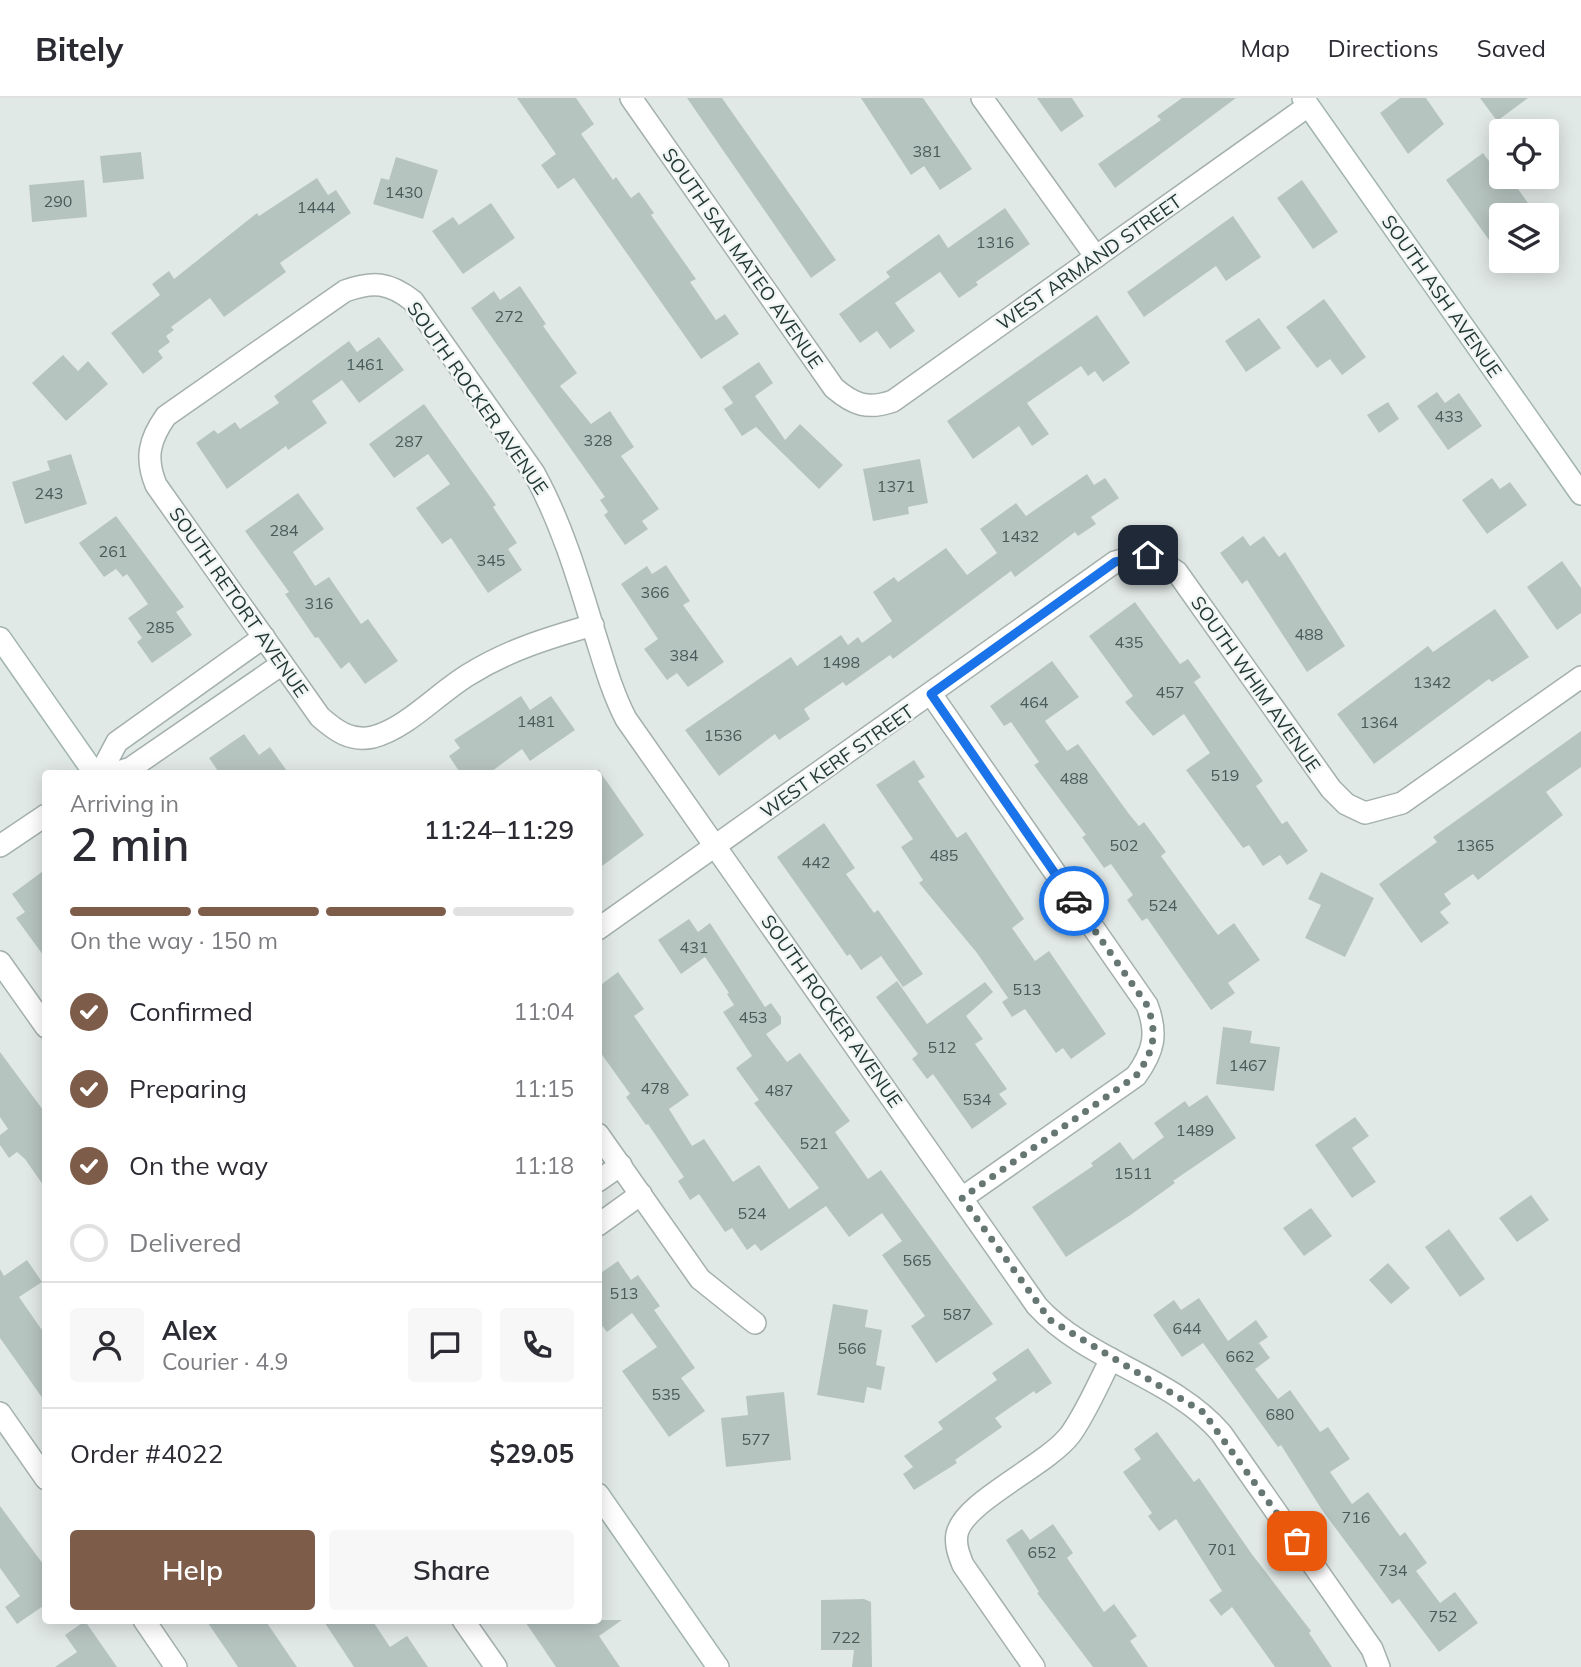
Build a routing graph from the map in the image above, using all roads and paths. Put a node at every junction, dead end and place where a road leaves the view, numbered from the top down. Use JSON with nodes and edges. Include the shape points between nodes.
{"nodes":[{"id":1,"x":631,"y":98,"type":"edge"},
{"id":2,"x":982,"y":98,"type":"edge"},
{"id":3,"x":1306,"y":102,"type":"edge"},
{"id":4,"x":1096,"y":257,"type":"junction"},
{"id":5,"x":864,"y":407,"type":"joint"},
{"id":6,"x":149,"y":450,"type":"joint"},
{"id":7,"x":1581,"y":494,"type":"edge"},
{"id":8,"x":1148,"y":555,"type":"joint"},
{"id":9,"x":593,"y":625,"type":"junction"},
{"id":10,"x":264,"y":637,"type":"junction"},
{"id":11,"x":0,"y":638,"type":"edge"},
{"id":12,"x":282,"y":664,"type":"junction"},
{"id":13,"x":1581,"y":677,"type":"edge"},
{"id":14,"x":931,"y":694,"type":"junction"},
{"id":15,"x":92,"y":770,"type":"edge"},
{"id":16,"x":102,"y":770,"type":"edge"},
{"id":17,"x":125,"y":770,"type":"edge"},
{"id":18,"x":42,"y":818,"type":"edge"},
{"id":19,"x":0,"y":846,"type":"edge"},
{"id":20,"x":716,"y":846,"type":"junction"},
{"id":21,"x":602,"y":926,"type":"edge"},
{"id":22,"x":0,"y":962,"type":"edge"},
{"id":23,"x":42,"y":1021,"type":"edge"},
{"id":24,"x":602,"y":1139,"type":"edge"},
{"id":25,"x":621,"y":1165,"type":"junction"},
{"id":26,"x":602,"y":1178,"type":"edge"},
{"id":27,"x":641,"y":1194,"type":"junction"},
{"id":28,"x":962,"y":1198,"type":"junction"},
{"id":29,"x":602,"y":1222,"type":"edge"},
{"id":30,"x":755,"y":1323,"type":"dead end"},
{"id":31,"x":1111,"y":1359,"type":"junction"},
{"id":32,"x":0,"y":1413,"type":"edge"},
{"id":33,"x":42,"y":1473,"type":"edge"},
{"id":34,"x":602,"y":1500,"type":"edge"},
{"id":35,"x":147,"y":1624,"type":"edge"},
{"id":36,"x":466,"y":1624,"type":"edge"},
{"id":37,"x":176,"y":1667,"type":"edge"},
{"id":38,"x":496,"y":1667,"type":"edge"},
{"id":39,"x":718,"y":1667,"type":"edge"},
{"id":40,"x":1034,"y":1667,"type":"edge"},
{"id":41,"x":1379,"y":1667,"type":"edge"}],
"edges":[{"from":1,"to":5,"type":"street","name":"SOUTH SAN MATEO AVENUE","via":[[834,388]]},
{"from":2,"to":4,"type":"street"},
{"from":3,"to":4,"type":"street","name":"WEST ARMAND STREET"},
{"from":3,"to":7,"type":"street","name":"SOUTH ASH AVENUE"},
{"from":4,"to":5,"type":"street","name":"WEST ARMAND STREET","via":[[893,401]]},
{"from":6,"to":9,"type":"street","name":"SOUTH ROCKER AVENUE","via":[[154,432],[166,416],[345,291],[381,283],[399,290],[413,301],[534,473],[560,526]]},
{"from":6,"to":10,"type":"street","name":"SOUTH RETORT AVENUE","via":[[149,468],[156,485]]},
{"from":8,"to":13,"type":"street","name":"SOUTH WHIM AVENUE","via":[[1177,572],[1331,789],[1346,804],[1365,813],[1402,803]]},
{"from":8,"to":14,"type":"street","name":"WEST KERF STREET","via":[[1115,562]]},
{"from":9,"to":12,"type":"street","name":"SOUTH RETORT AVENUE","via":[[522,646],[372,737],[353,739],[334,730]]},
{"from":9,"to":20,"type":"street","name":"SOUTH ROCKER AVENUE","via":[[626,719]]},
{"from":10,"to":12,"type":"street","name":"SOUTH RETORT AVENUE"},
{"from":10,"to":16,"type":"street","via":[[117,743]]},
{"from":11,"to":15,"type":"street"},
{"from":12,"to":17,"type":"street"},
{"from":14,"to":20,"type":"street","name":"WEST KERF STREET"},
{"from":14,"to":28,"type":"street","via":[[1147,1005],[1154,1024],[1154,1046],[1136,1076]]},
{"from":18,"to":19,"type":"street"},
{"from":20,"to":21,"type":"street","name":"WEST KERF STREET"},
{"from":20,"to":28,"type":"street","name":"SOUTH ROCKER AVENUE"},
{"from":22,"to":23,"type":"street"},
{"from":24,"to":25,"type":"street"},
{"from":25,"to":26,"type":"street"},
{"from":25,"to":27,"type":"street"},
{"from":27,"to":29,"type":"street"},
{"from":27,"to":30,"type":"street","via":[[700,1279]]},
{"from":28,"to":31,"type":"street","name":"SOUTH ROCKER AVENUE","via":[[1050,1320]]},
{"from":31,"to":40,"type":"street","via":[[1070,1435],[1049,1457],[976,1507],[957,1532],[963,1565]]},
{"from":31,"to":41,"type":"street","name":"SOUTH ROCKER AVENUE","via":[[1203,1412],[1372,1649]]},
{"from":32,"to":33,"type":"street"},
{"from":34,"to":39,"type":"street"},
{"from":35,"to":37,"type":"street"},
{"from":36,"to":38,"type":"street"}]}
